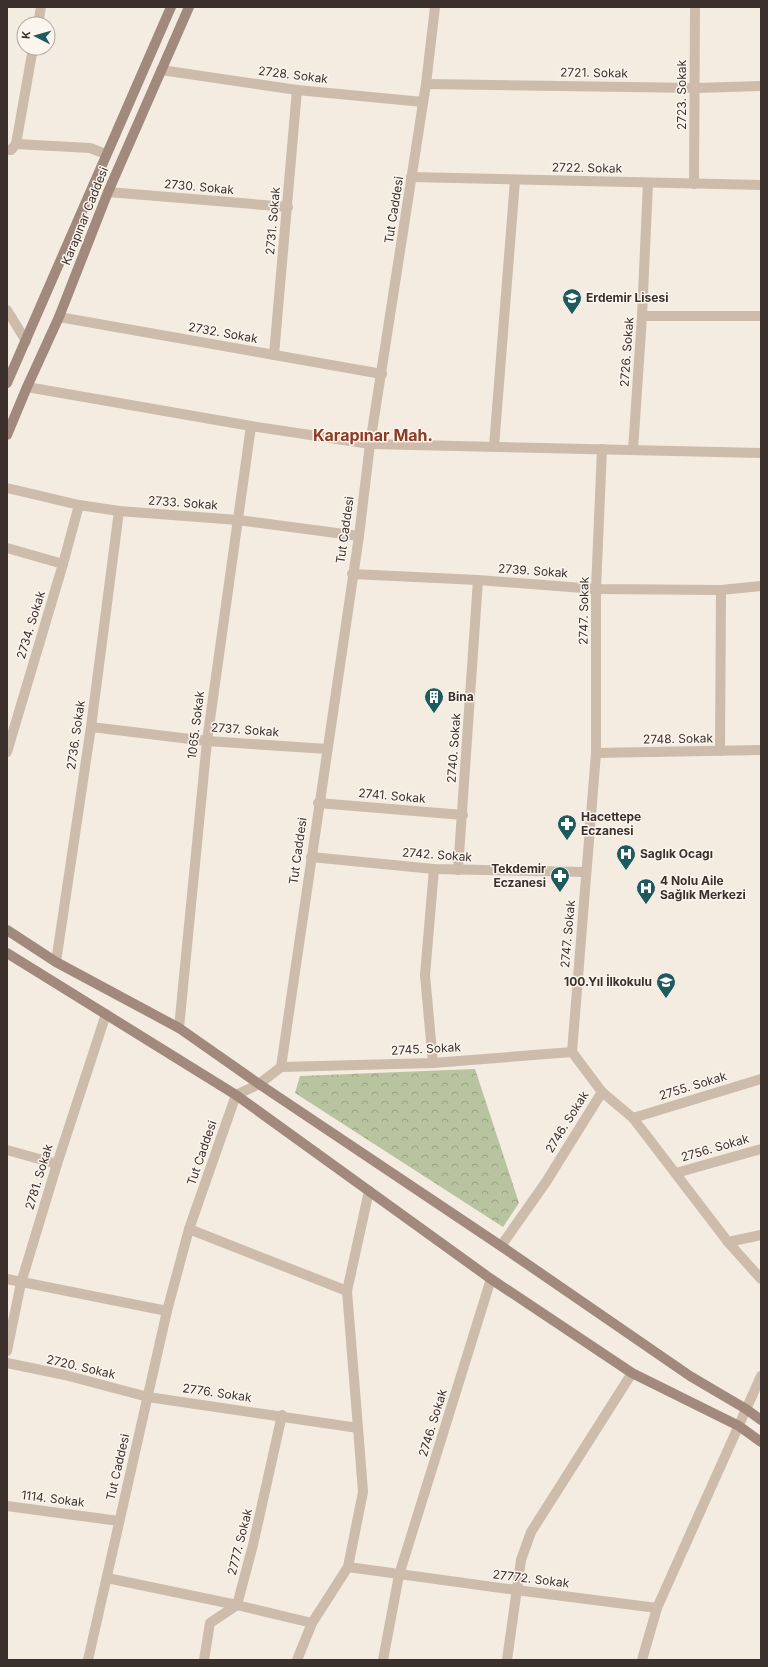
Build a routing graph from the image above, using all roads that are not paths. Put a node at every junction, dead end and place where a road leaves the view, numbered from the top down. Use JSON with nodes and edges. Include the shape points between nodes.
{"nodes":[{"id":1,"x":171,"y":7,"type":"edge"},
{"id":2,"x":189,"y":7,"type":"edge"},
{"id":3,"x":435,"y":7,"type":"edge"},
{"id":4,"x":695,"y":7,"type":"edge"},
{"id":5,"x":32,"y":56,"type":"edge"},
{"id":6,"x":161,"y":70,"type":"junction"},
{"id":7,"x":426,"y":84,"type":"junction"},
{"id":8,"x":761,"y":86,"type":"edge"},
{"id":9,"x":696,"y":88,"type":"junction"},
{"id":10,"x":297,"y":90,"type":"junction"},
{"id":11,"x":423,"y":102,"type":"junction"},
{"id":12,"x":11,"y":148,"type":"edge"},
{"id":13,"x":106,"y":154,"type":"junction"},
{"id":14,"x":411,"y":178,"type":"junction"},
{"id":15,"x":515,"y":180,"type":"junction"},
{"id":16,"x":648,"y":183,"type":"junction"},
{"id":17,"x":694,"y":184,"type":"junction"},
{"id":18,"x":761,"y":185,"type":"edge"},
{"id":19,"x":108,"y":192,"type":"junction"},
{"id":20,"x":288,"y":207,"type":"junction"},
{"id":21,"x":7,"y":310,"type":"edge"},
{"id":22,"x":642,"y":316,"type":"junction"},
{"id":23,"x":761,"y":316,"type":"edge"},
{"id":24,"x":59,"y":317,"type":"junction"},
{"id":25,"x":26,"y":341,"type":"junction"},
{"id":26,"x":274,"y":355,"type":"junction"},
{"id":27,"x":382,"y":374,"type":"junction"},
{"id":28,"x":7,"y":383,"type":"edge"},
{"id":29,"x":27,"y":387,"type":"junction"},
{"id":30,"x":251,"y":426,"type":"junction"},
{"id":31,"x":7,"y":435,"type":"edge"},
{"id":32,"x":370,"y":444,"type":"junction"},
{"id":33,"x":494,"y":447,"type":"junction"},
{"id":34,"x":602,"y":449,"type":"junction"},
{"id":35,"x":633,"y":450,"type":"junction"},
{"id":36,"x":761,"y":453,"type":"edge"},
{"id":37,"x":7,"y":488,"type":"edge"},
{"id":38,"x":79,"y":505,"type":"junction"},
{"id":39,"x":119,"y":511,"type":"junction"},
{"id":40,"x":238,"y":520,"type":"junction"},
{"id":41,"x":359,"y":536,"type":"junction"},
{"id":42,"x":7,"y":548,"type":"edge"},
{"id":43,"x":63,"y":564,"type":"junction"},
{"id":44,"x":352,"y":574,"type":"junction"},
{"id":45,"x":478,"y":580,"type":"junction"},
{"id":46,"x":761,"y":586,"type":"edge"},
{"id":47,"x":596,"y":589,"type":"junction"},
{"id":48,"x":721,"y":590,"type":"junction"},
{"id":49,"x":91,"y":728,"type":"junction"},
{"id":50,"x":207,"y":741,"type":"junction"},
{"id":51,"x":326,"y":749,"type":"junction"},
{"id":52,"x":761,"y":750,"type":"edge"},
{"id":53,"x":720,"y":751,"type":"junction"},
{"id":54,"x":7,"y":752,"type":"edge"},
{"id":55,"x":596,"y":753,"type":"junction"},
{"id":56,"x":318,"y":803,"type":"junction"},
{"id":57,"x":463,"y":815,"type":"junction"},
{"id":58,"x":311,"y":857,"type":"junction"},
{"id":59,"x":434,"y":869,"type":"junction"},
{"id":60,"x":458,"y":870,"type":"junction"},
{"id":61,"x":586,"y":872,"type":"junction"},
{"id":62,"x":7,"y":930,"type":"edge"},
{"id":63,"x":7,"y":953,"type":"edge"},
{"id":64,"x":56,"y":962,"type":"junction"},
{"id":65,"x":106,"y":1014,"type":"junction"},
{"id":66,"x":180,"y":1028,"type":"junction"},
{"id":67,"x":572,"y":1052,"type":"junction"},
{"id":68,"x":433,"y":1063,"type":"junction"},
{"id":69,"x":281,"y":1067,"type":"junction"},
{"id":70,"x":761,"y":1079,"type":"edge"},
{"id":71,"x":259,"y":1084,"type":"junction"},
{"id":72,"x":602,"y":1092,"type":"junction"},
{"id":73,"x":236,"y":1094,"type":"junction"},
{"id":74,"x":633,"y":1118,"type":"junction"},
{"id":75,"x":761,"y":1148,"type":"edge"},
{"id":76,"x":7,"y":1150,"type":"edge"},
{"id":77,"x":57,"y":1164,"type":"junction"},
{"id":78,"x":676,"y":1173,"type":"junction"},
{"id":79,"x":369,"y":1191,"type":"junction"},
{"id":80,"x":189,"y":1229,"type":"junction"},
{"id":81,"x":761,"y":1235,"type":"edge"},
{"id":82,"x":728,"y":1242,"type":"junction"},
{"id":83,"x":501,"y":1246,"type":"junction"},
{"id":84,"x":7,"y":1279,"type":"edge"},
{"id":85,"x":491,"y":1279,"type":"junction"},
{"id":86,"x":761,"y":1280,"type":"edge"},
{"id":87,"x":20,"y":1283,"type":"junction"},
{"id":88,"x":347,"y":1291,"type":"junction"},
{"id":89,"x":167,"y":1311,"type":"junction"},
{"id":90,"x":7,"y":1351,"type":"edge"},
{"id":91,"x":7,"y":1363,"type":"edge"},
{"id":92,"x":632,"y":1373,"type":"junction"},
{"id":93,"x":761,"y":1376,"type":"edge"},
{"id":94,"x":148,"y":1397,"type":"junction"},
{"id":95,"x":746,"y":1409,"type":"junction"},
{"id":96,"x":282,"y":1415,"type":"junction"},
{"id":97,"x":761,"y":1420,"type":"edge"},
{"id":98,"x":739,"y":1426,"type":"junction"},
{"id":99,"x":358,"y":1428,"type":"junction"},
{"id":100,"x":761,"y":1442,"type":"edge"},
{"id":101,"x":7,"y":1506,"type":"edge"},
{"id":102,"x":119,"y":1521,"type":"junction"},
{"id":103,"x":348,"y":1567,"type":"junction"},
{"id":104,"x":399,"y":1575,"type":"junction"},
{"id":105,"x":106,"y":1578,"type":"junction"},
{"id":106,"x":516,"y":1590,"type":"junction"},
{"id":107,"x":237,"y":1605,"type":"junction"},
{"id":108,"x":657,"y":1608,"type":"junction"},
{"id":109,"x":312,"y":1623,"type":"junction"},
{"id":110,"x":88,"y":1660,"type":"edge"},
{"id":111,"x":204,"y":1660,"type":"edge"},
{"id":112,"x":297,"y":1660,"type":"edge"},
{"id":113,"x":383,"y":1660,"type":"edge"},
{"id":114,"x":507,"y":1660,"type":"edge"},
{"id":115,"x":642,"y":1660,"type":"edge"}],
"edges":[{"from":1,"to":13,"type":"main road","name":"Karapınar Caddesi"},
{"from":2,"to":6,"type":"main road","name":"Karapınar Caddesi"},
{"from":3,"to":7,"type":"street","name":"Tut Caddesi"},
{"from":4,"to":9,"type":"street","name":"2723. Sokak"},
{"from":5,"to":12,"type":"street"},
{"from":6,"to":10,"type":"street","name":"2728. Sokak"},
{"from":6,"to":19,"type":"main road","name":"Karapınar Caddesi"},
{"from":7,"to":9,"type":"street","name":"2721. Sokak"},
{"from":7,"to":11,"type":"street","name":"Tut Caddesi"},
{"from":8,"to":9,"type":"street","name":"2721. Sokak"},
{"from":9,"to":17,"type":"street","name":"2723. Sokak"},
{"from":10,"to":11,"type":"street","name":"2728. Sokak"},
{"from":10,"to":20,"type":"street","name":"2731. Sokak"},
{"from":11,"to":14,"type":"street","name":"Tut Caddesi"},
{"from":12,"to":13,"type":"street","via":[[90,148]]},
{"from":13,"to":25,"type":"main road","name":"Karapınar Caddesi"},
{"from":14,"to":15,"type":"street","name":"2722. Sokak"},
{"from":14,"to":27,"type":"street","name":"Tut Caddesi"},
{"from":15,"to":16,"type":"street","name":"2722. Sokak"},
{"from":15,"to":33,"type":"street"},
{"from":16,"to":17,"type":"street","name":"2722. Sokak"},
{"from":16,"to":22,"type":"street","name":"2726. Sokak"},
{"from":17,"to":18,"type":"street","name":"2722. Sokak"},
{"from":19,"to":20,"type":"street","name":"2730. Sokak"},
{"from":19,"to":24,"type":"main road","name":"Karapınar Caddesi"},
{"from":20,"to":26,"type":"street","name":"2731. Sokak"},
{"from":21,"to":25,"type":"street"},
{"from":22,"to":23,"type":"street"},
{"from":22,"to":35,"type":"street","name":"2726. Sokak"},
{"from":24,"to":26,"type":"street","name":"2732. Sokak"},
{"from":24,"to":29,"type":"main road","name":"Karapınar Caddesi"},
{"from":25,"to":28,"type":"main road","name":"Karapınar Caddesi"},
{"from":26,"to":27,"type":"street","name":"2732. Sokak"},
{"from":27,"to":32,"type":"street","name":"Tut Caddesi"},
{"from":29,"to":30,"type":"street"},
{"from":29,"to":31,"type":"main road","name":"Karapınar Caddesi"},
{"from":30,"to":32,"type":"street"},
{"from":30,"to":40,"type":"street","name":"1065. Sokak"},
{"from":32,"to":33,"type":"street"},
{"from":32,"to":41,"type":"street","name":"Tut Caddesi"},
{"from":33,"to":34,"type":"street"},
{"from":34,"to":35,"type":"street"},
{"from":34,"to":47,"type":"street","name":"2747. Sokak"},
{"from":35,"to":36,"type":"street"},
{"from":37,"to":38,"type":"street","name":"2733. Sokak"},
{"from":38,"to":39,"type":"street","name":"2733. Sokak"},
{"from":38,"to":43,"type":"street","name":"2734. Sokak"},
{"from":39,"to":40,"type":"street","name":"2733. Sokak"},
{"from":39,"to":49,"type":"street","name":"2736. Sokak"},
{"from":40,"to":41,"type":"street","name":"2733. Sokak"},
{"from":40,"to":50,"type":"street","name":"1065. Sokak"},
{"from":41,"to":44,"type":"street","name":"Tut Caddesi"},
{"from":42,"to":43,"type":"street"},
{"from":43,"to":54,"type":"street","name":"2734. Sokak"},
{"from":44,"to":45,"type":"street","name":"2739. Sokak"},
{"from":44,"to":51,"type":"street","name":"Tut Caddesi"},
{"from":45,"to":47,"type":"street","name":"2739. Sokak"},
{"from":45,"to":57,"type":"street","name":"2740. Sokak"},
{"from":46,"to":48,"type":"street","name":"2739. Sokak"},
{"from":47,"to":48,"type":"street","name":"2739. Sokak"},
{"from":47,"to":55,"type":"street","name":"2747. Sokak"},
{"from":48,"to":53,"type":"street"},
{"from":49,"to":50,"type":"street","name":"2737. Sokak"},
{"from":49,"to":64,"type":"street","name":"2736. Sokak"},
{"from":50,"to":51,"type":"street","name":"2737. Sokak"},
{"from":50,"to":66,"type":"street","name":"1065. Sokak"},
{"from":51,"to":56,"type":"street","name":"Tut Caddesi"},
{"from":52,"to":53,"type":"street","name":"2748. Sokak"},
{"from":53,"to":55,"type":"street","name":"2748. Sokak"},
{"from":55,"to":61,"type":"street","name":"2747. Sokak"},
{"from":56,"to":57,"type":"street","name":"2741. Sokak"},
{"from":56,"to":58,"type":"street","name":"Tut Caddesi"},
{"from":57,"to":60,"type":"street","name":"2740. Sokak"},
{"from":58,"to":59,"type":"street","name":"2742. Sokak"},
{"from":58,"to":69,"type":"street","name":"Tut Caddesi"},
{"from":59,"to":60,"type":"street","name":"2742. Sokak"},
{"from":59,"to":68,"type":"street","via":[[425,975]]},
{"from":60,"to":61,"type":"street","name":"2742. Sokak"},
{"from":61,"to":67,"type":"street","name":"2747. Sokak"},
{"from":62,"to":64,"type":"main road"},
{"from":63,"to":65,"type":"main road"},
{"from":64,"to":66,"type":"main road"},
{"from":65,"to":73,"type":"main road"},
{"from":65,"to":77,"type":"street","name":"2781. Sokak"},
{"from":66,"to":71,"type":"main road"},
{"from":67,"to":68,"type":"street","name":"2745. Sokak"},
{"from":67,"to":72,"type":"street"},
{"from":68,"to":69,"type":"street","name":"2745. Sokak"},
{"from":69,"to":71,"type":"street"},
{"from":70,"to":74,"type":"street","name":"2755. Sokak"},
{"from":71,"to":73,"type":"street"},
{"from":71,"to":83,"type":"main road"},
{"from":72,"to":74,"type":"street"},
{"from":72,"to":83,"type":"street","name":"2746. Sokak","via":[[546,1182]]},
{"from":73,"to":79,"type":"main road"},
{"from":73,"to":80,"type":"street","name":"Tut Caddesi"},
{"from":74,"to":78,"type":"street"},
{"from":75,"to":78,"type":"street","name":"2756. Sokak"},
{"from":76,"to":77,"type":"street"},
{"from":77,"to":87,"type":"street","name":"2781. Sokak"},
{"from":78,"to":82,"type":"street"},
{"from":79,"to":85,"type":"main road"},
{"from":79,"to":88,"type":"street"},
{"from":80,"to":88,"type":"street"},
{"from":80,"to":89,"type":"street","name":"Tut Caddesi"},
{"from":81,"to":82,"type":"street"},
{"from":82,"to":86,"type":"street"},
{"from":83,"to":95,"type":"main road","via":[[690,1376]]},
{"from":84,"to":87,"type":"street"},
{"from":85,"to":92,"type":"main road"},
{"from":85,"to":104,"type":"street","name":"2746. Sokak"},
{"from":87,"to":89,"type":"street"},
{"from":87,"to":90,"type":"street","name":"2781. Sokak"},
{"from":88,"to":99,"type":"street"},
{"from":89,"to":94,"type":"street","name":"Tut Caddesi"},
{"from":91,"to":94,"type":"street","name":"2720. Sokak"},
{"from":92,"to":98,"type":"main road"},
{"from":92,"to":106,"type":"street","via":[[531,1532],[520,1560]]},
{"from":93,"to":95,"type":"street"},
{"from":94,"to":96,"type":"street","name":"2776. Sokak"},
{"from":94,"to":102,"type":"street","name":"Tut Caddesi"},
{"from":95,"to":97,"type":"main road"},
{"from":95,"to":98,"type":"street"},
{"from":96,"to":99,"type":"street","name":"2776. Sokak"},
{"from":96,"to":107,"type":"street","name":"2777. Sokak"},
{"from":98,"to":100,"type":"main road"},
{"from":98,"to":108,"type":"street"},
{"from":99,"to":103,"type":"street","via":[[363,1492]]},
{"from":101,"to":102,"type":"street","name":"1114. Sokak"},
{"from":102,"to":105,"type":"street","name":"Tut Caddesi"},
{"from":103,"to":104,"type":"street","name":"27772. Sokak"},
{"from":103,"to":109,"type":"street"},
{"from":104,"to":106,"type":"street","name":"27772. Sokak"},
{"from":104,"to":113,"type":"street","name":"2746. Sokak"},
{"from":105,"to":107,"type":"street"},
{"from":105,"to":110,"type":"street","name":"Tut Caddesi"},
{"from":106,"to":108,"type":"street","name":"27772. Sokak"},
{"from":106,"to":114,"type":"street"},
{"from":107,"to":109,"type":"street"},
{"from":107,"to":111,"type":"street","via":[[210,1623]]},
{"from":108,"to":115,"type":"street"},
{"from":109,"to":112,"type":"street"}]}
